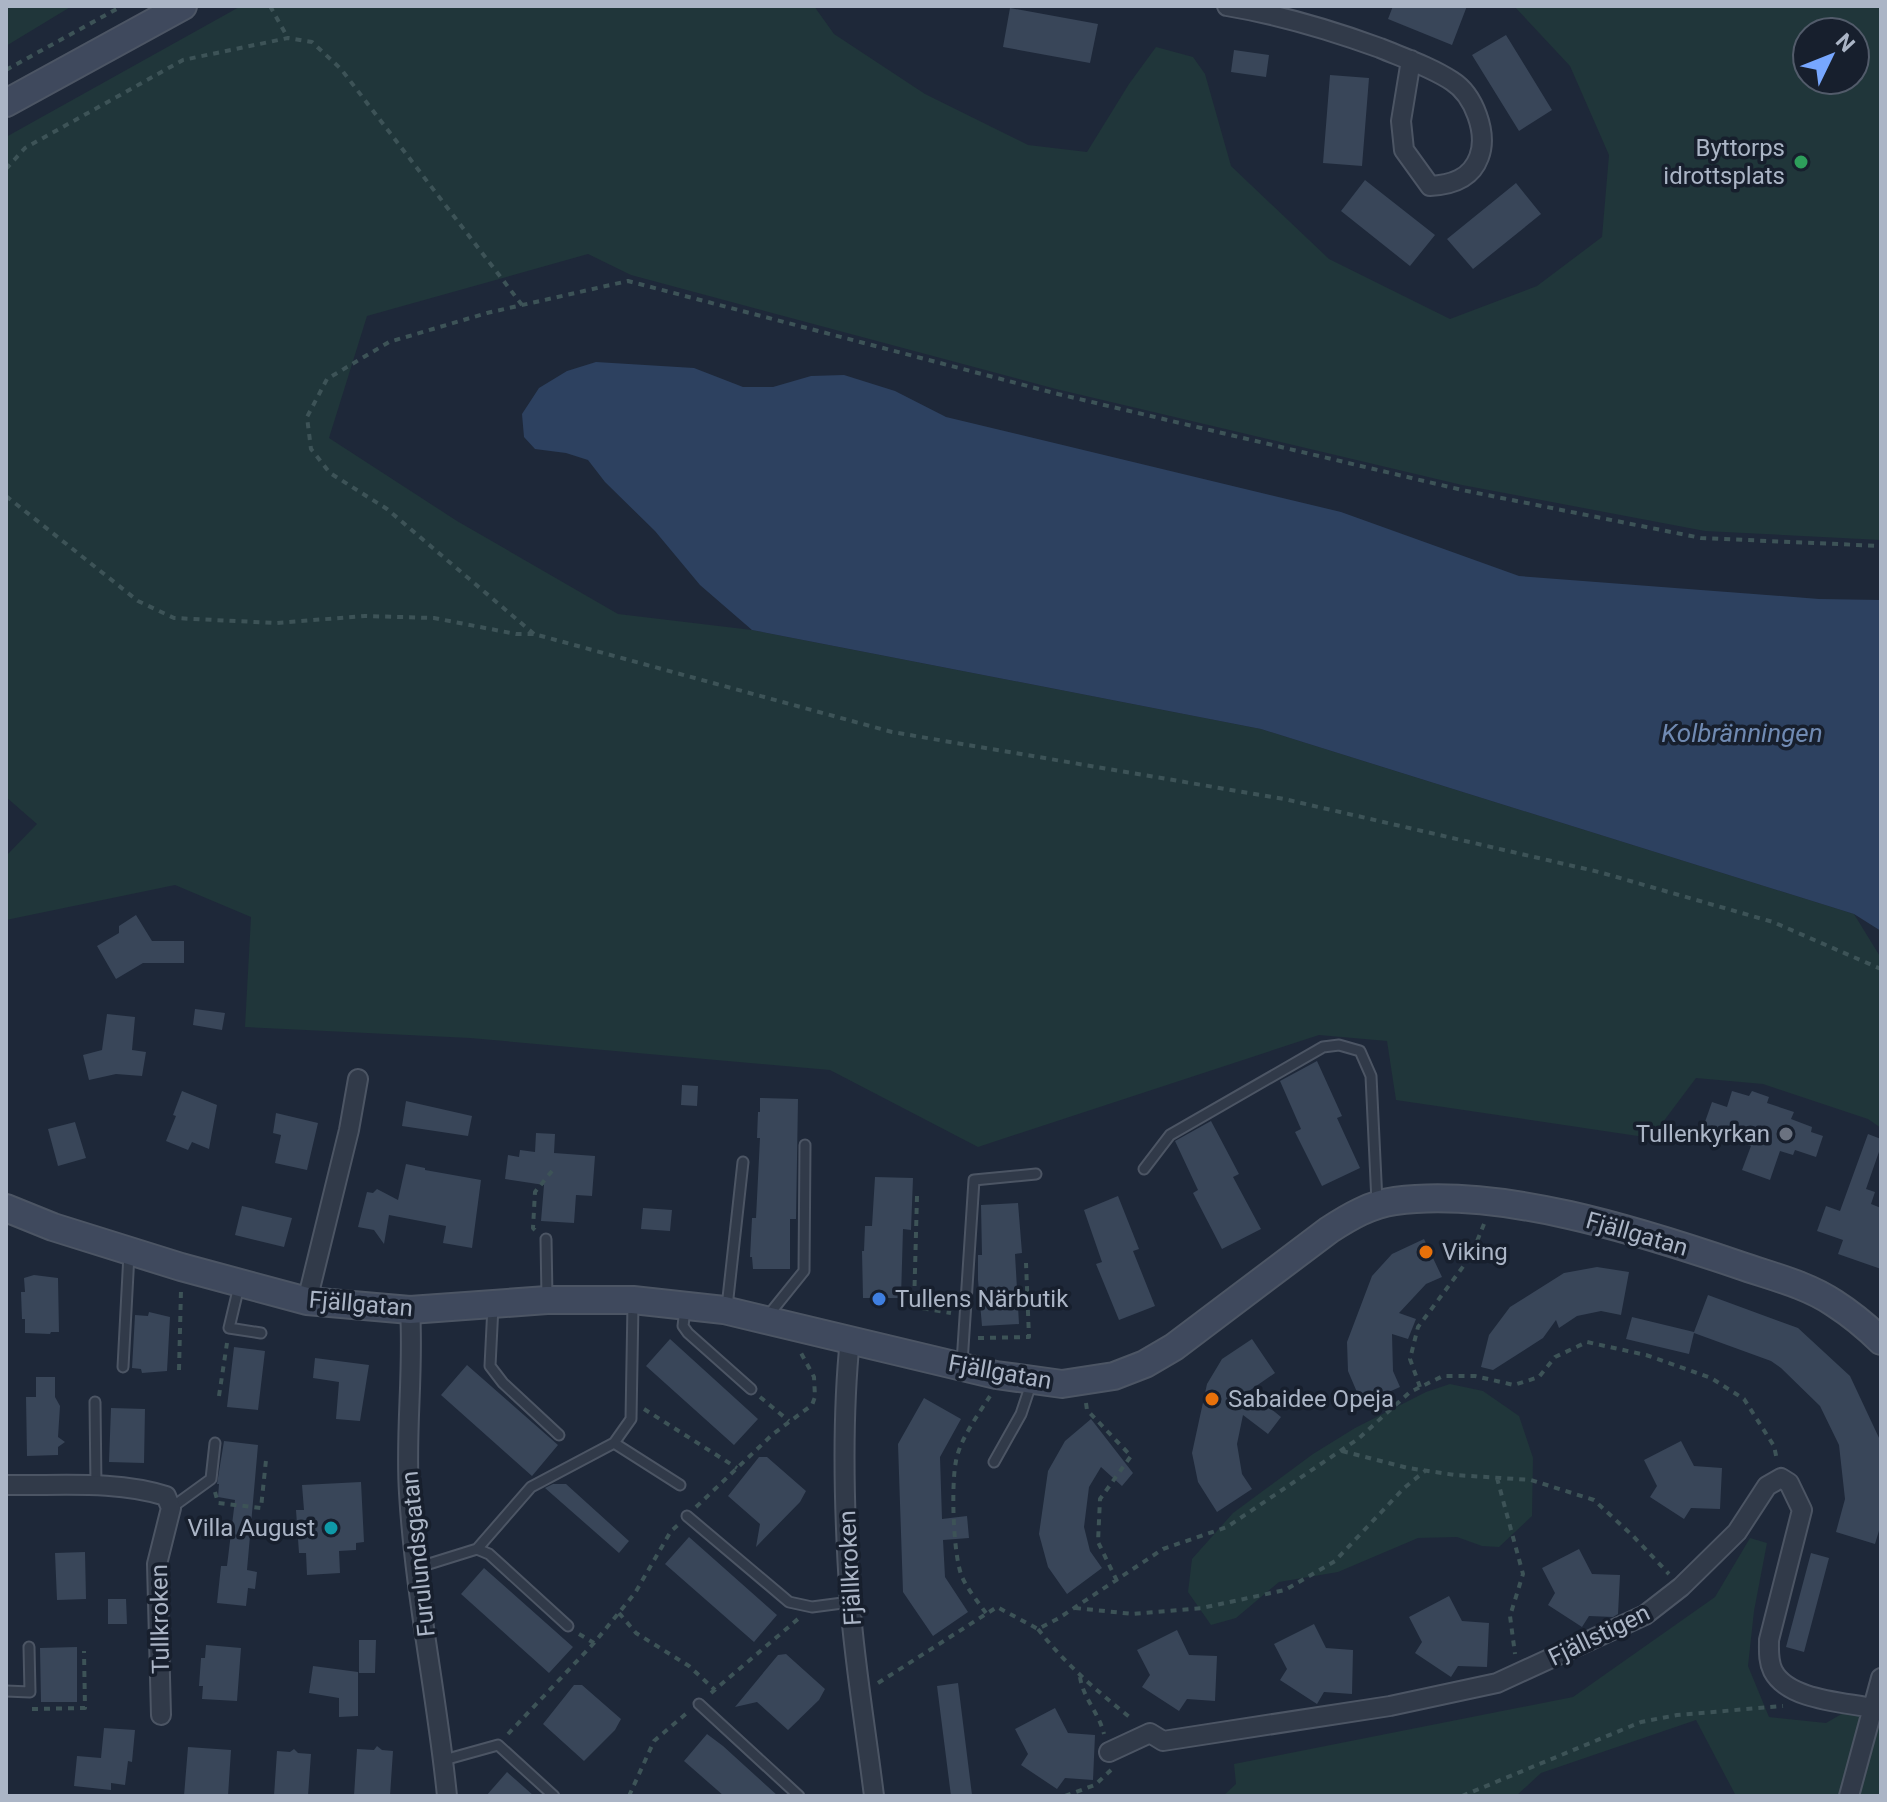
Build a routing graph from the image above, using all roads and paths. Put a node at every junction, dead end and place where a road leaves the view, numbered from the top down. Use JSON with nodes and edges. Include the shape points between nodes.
{"nodes":[{"id":1,"x":122,"y":6,"type":"edge"},
{"id":2,"x":183,"y":6,"type":"edge"},
{"id":3,"x":270,"y":6,"type":"edge"},
{"id":4,"x":1227,"y":6,"type":"edge"},
{"id":5,"x":288,"y":38,"type":"junction"},
{"id":6,"x":1411,"y":60,"type":"junction"},
{"id":7,"x":6,"y":70,"type":"edge"},
{"id":8,"x":6,"y":103,"type":"edge"},
{"id":9,"x":6,"y":169,"type":"edge"},
{"id":10,"x":522,"y":305,"type":"junction"},
{"id":11,"x":6,"y":496,"type":"edge"},
{"id":12,"x":1881,"y":546,"type":"edge"},
{"id":13,"x":534,"y":634,"type":"junction"},
{"id":14,"x":1880,"y":968,"type":"edge"},
{"id":15,"x":358,"y":1079,"type":"dead end"},
{"id":16,"x":805,"y":1145,"type":"dead end"},
{"id":17,"x":743,"y":1162,"type":"dead end"},
{"id":18,"x":1144,"y":1169,"type":"dead end"},
{"id":19,"x":552,"y":1171,"type":"dead end"},
{"id":20,"x":1036,"y":1174,"type":"dead end"},
{"id":21,"x":917,"y":1196,"type":"dead end"},
{"id":22,"x":1492,"y":1203,"type":"junction"},
{"id":23,"x":1377,"y":1206,"type":"junction"},
{"id":24,"x":6,"y":1208,"type":"edge"},
{"id":25,"x":6,"y":1224,"type":"edge"},
{"id":26,"x":53,"y":1227,"type":"junction"},
{"id":27,"x":546,"y":1239,"type":"joint"},
{"id":28,"x":129,"y":1251,"type":"junction"},
{"id":29,"x":1026,"y":1263,"type":"dead end"},
{"id":30,"x":181,"y":1267,"type":"junction"},
{"id":31,"x":240,"y":1283,"type":"junction"},
{"id":32,"x":547,"y":1300,"type":"junction"},
{"id":33,"x":633,"y":1300,"type":"junction"},
{"id":34,"x":307,"y":1301,"type":"junction"},
{"id":35,"x":493,"y":1306,"type":"junction"},
{"id":36,"x":685,"y":1306,"type":"junction"},
{"id":37,"x":410,"y":1310,"type":"junction"},
{"id":38,"x":727,"y":1310,"type":"junction"},
{"id":39,"x":965,"y":1315,"type":"junction"},
{"id":40,"x":765,"y":1319,"type":"junction"},
{"id":41,"x":229,"y":1328,"type":"junction"},
{"id":42,"x":798,"y":1328,"type":"junction"},
{"id":43,"x":261,"y":1333,"type":"dead end"},
{"id":44,"x":850,"y":1339,"type":"junction"},
{"id":45,"x":964,"y":1339,"type":"junction"},
{"id":46,"x":1881,"y":1341,"type":"edge"},
{"id":47,"x":123,"y":1367,"type":"dead end"},
{"id":48,"x":962,"y":1367,"type":"junction"},
{"id":49,"x":179,"y":1370,"type":"dead end"},
{"id":50,"x":996,"y":1375,"type":"junction"},
{"id":51,"x":1032,"y":1381,"type":"junction"},
{"id":52,"x":1082,"y":1383,"type":"junction"},
{"id":53,"x":1420,"y":1387,"type":"junction"},
{"id":54,"x":751,"y":1389,"type":"joint"},
{"id":55,"x":219,"y":1396,"type":"dead end"},
{"id":56,"x":633,"y":1400,"type":"junction"},
{"id":57,"x":95,"y":1402,"type":"dead end"},
{"id":58,"x":789,"y":1421,"type":"junction"},
{"id":59,"x":559,"y":1435,"type":"dead end"},
{"id":60,"x":215,"y":1443,"type":"dead end"},
{"id":61,"x":614,"y":1443,"type":"junction"},
{"id":62,"x":1340,"y":1451,"type":"junction"},
{"id":63,"x":266,"y":1460,"type":"dead end"},
{"id":64,"x":994,"y":1462,"type":"dead end"},
{"id":65,"x":737,"y":1468,"type":"junction"},
{"id":66,"x":1425,"y":1471,"type":"junction"},
{"id":67,"x":1497,"y":1478,"type":"junction"},
{"id":68,"x":1781,"y":1478,"type":"junction"},
{"id":69,"x":6,"y":1485,"type":"edge"},
{"id":70,"x":680,"y":1485,"type":"dead end"},
{"id":71,"x":96,"y":1487,"type":"junction"},
{"id":72,"x":218,"y":1503,"type":"dead end"},
{"id":73,"x":171,"y":1508,"type":"junction"},
{"id":74,"x":687,"y":1516,"type":"junction"},
{"id":75,"x":477,"y":1549,"type":"junction"},
{"id":76,"x":416,"y":1568,"type":"junction"},
{"id":77,"x":1117,"y":1581,"type":"junction"},
{"id":78,"x":1681,"y":1587,"type":"junction"},
{"id":79,"x":850,"y":1602,"type":"junction"},
{"id":80,"x":1073,"y":1608,"type":"junction"},
{"id":81,"x":619,"y":1613,"type":"junction"},
{"id":82,"x":986,"y":1613,"type":"junction"},
{"id":83,"x":568,"y":1626,"type":"dead end"},
{"id":84,"x":1038,"y":1629,"type":"junction"},
{"id":85,"x":29,"y":1647,"type":"dead end"},
{"id":86,"x":84,"y":1651,"type":"dead end"},
{"id":87,"x":1079,"y":1674,"type":"junction"},
{"id":88,"x":1517,"y":1674,"type":"junction"},
{"id":89,"x":1881,"y":1678,"type":"edge"},
{"id":90,"x":860,"y":1689,"type":"junction"},
{"id":91,"x":715,"y":1690,"type":"dead end"},
{"id":92,"x":6,"y":1691,"type":"edge"},
{"id":93,"x":30,"y":1692,"type":"junction"},
{"id":94,"x":1796,"y":1693,"type":"junction"},
{"id":95,"x":699,"y":1704,"type":"dead end"},
{"id":96,"x":1872,"y":1708,"type":"junction"},
{"id":97,"x":161,"y":1715,"type":"dead end"},
{"id":98,"x":1150,"y":1733,"type":"junction"},
{"id":99,"x":498,"y":1745,"type":"junction"},
{"id":100,"x":1109,"y":1752,"type":"junction"},
{"id":101,"x":444,"y":1760,"type":"junction"},
{"id":102,"x":1106,"y":1776,"type":"dead end"},
{"id":103,"x":447,"y":1796,"type":"edge"},
{"id":104,"x":554,"y":1796,"type":"edge"},
{"id":105,"x":799,"y":1796,"type":"edge"},
{"id":106,"x":874,"y":1796,"type":"edge"},
{"id":107,"x":1462,"y":1796,"type":"edge"},
{"id":108,"x":1849,"y":1796,"type":"edge"}],
"edges":[{"from":1,"to":7,"type":"path"},
{"from":2,"to":8,"type":"street"},
{"from":3,"to":5,"type":"path"},
{"from":4,"to":6,"type":"street","via":[[1279,14]]},
{"from":5,"to":9,"type":"path","via":[[183,60],[25,148]]},
{"from":5,"to":10,"type":"path","via":[[312,42],[341,69]]},
{"from":6,"to":6,"type":"street","via":[[1401,121],[1404,150],[1430,186],[1448,185],[1469,174],[1480,156],[1480,126],[1471,99],[1454,82]]},
{"from":10,"to":12,"type":"path","via":[[628,281],[1058,394],[1462,490],[1701,538]]},
{"from":10,"to":13,"type":"path","via":[[389,342],[327,379],[307,417],[311,449],[330,473],[387,509]]},
{"from":11,"to":13,"type":"path","via":[[138,601],[174,618],[276,623],[365,616],[434,618]]},
{"from":13,"to":14,"type":"path","via":[[892,732],[1284,799],[1599,872],[1773,922]]},
{"from":15,"to":34,"type":"street"},
{"from":16,"to":40,"type":"lane","via":[[804,1271]]},
{"from":17,"to":38,"type":"lane"},
{"from":18,"to":23,"type":"lane","via":[[1170,1135],[1323,1047],[1339,1045],[1360,1051],[1371,1076]]},
{"from":19,"to":27,"type":"path","via":[[535,1192],[533,1228]]},
{"from":20,"to":39,"type":"lane","via":[[974,1180]]},
{"from":21,"to":39,"type":"path","via":[[914,1307]]},
{"from":22,"to":23,"type":"street","name":"Fjällgatan","via":[[1423,1200]]},
{"from":22,"to":46,"type":"street","name":"Fjällgatan","via":[[1658,1237],[1791,1283],[1832,1301]]},
{"from":22,"to":53,"type":"path","via":[[1471,1256],[1418,1327],[1410,1359]]},
{"from":23,"to":52,"type":"street","name":"Fjällgatan","via":[[1329,1230],[1174,1347],[1145,1364]]},
{"from":24,"to":26,"type":"street","name":"Fjällgatan"},
{"from":25,"to":26,"type":"street","name":"Fjällgatan"},
{"from":26,"to":28,"type":"street","name":"Fjällgatan"},
{"from":27,"to":32,"type":"lane"},
{"from":28,"to":30,"type":"street","name":"Fjällgatan"},
{"from":28,"to":47,"type":"lane"},
{"from":29,"to":45,"type":"path","via":[[1029,1337]]},
{"from":30,"to":31,"type":"street","name":"Fjällgatan"},
{"from":30,"to":49,"type":"path"},
{"from":31,"to":34,"type":"street","name":"Fjällgatan"},
{"from":31,"to":41,"type":"lane"},
{"from":32,"to":33,"type":"street","name":"Fjällgatan"},
{"from":32,"to":35,"type":"street","name":"Fjällgatan"},
{"from":33,"to":36,"type":"street","name":"Fjällgatan"},
{"from":33,"to":56,"type":"lane"},
{"from":34,"to":37,"type":"street","name":"Fjällgatan"},
{"from":35,"to":37,"type":"street","name":"Fjällgatan"},
{"from":35,"to":59,"type":"lane","via":[[490,1366]]},
{"from":36,"to":38,"type":"street","name":"Fjällgatan"},
{"from":36,"to":54,"type":"lane","via":[[683,1326],[688,1333]]},
{"from":37,"to":76,"type":"street","name":"Furulundsgatan","via":[[408,1480]]},
{"from":38,"to":40,"type":"street","name":"Fjällgatan"},
{"from":39,"to":45,"type":"lane"},
{"from":40,"to":42,"type":"street","name":"Fjällgatan"},
{"from":41,"to":43,"type":"lane"},
{"from":41,"to":55,"type":"path"},
{"from":42,"to":44,"type":"street","name":"Fjällgatan"},
{"from":42,"to":58,"type":"path","via":[[796,1347],[814,1377],[815,1397]]},
{"from":44,"to":48,"type":"street","name":"Fjällgatan"},
{"from":44,"to":79,"type":"street","name":"Fjällkroken","via":[[845,1382]]},
{"from":45,"to":48,"type":"lane"},
{"from":48,"to":50,"type":"street","name":"Fjällgatan"},
{"from":50,"to":51,"type":"street","name":"Fjällgatan"},
{"from":50,"to":82,"type":"path","via":[[995,1389],[956,1461],[956,1559]]},
{"from":51,"to":52,"type":"street","name":"Fjällgatan"},
{"from":51,"to":64,"type":"lane","via":[[1021,1414]]},
{"from":52,"to":77,"type":"path","via":[[1087,1410],[1131,1456],[1100,1499],[1098,1542]]},
{"from":53,"to":62,"type":"path"},
{"from":53,"to":68,"type":"path","via":[[1443,1376],[1475,1376],[1514,1385],[1539,1377],[1555,1357],[1587,1342],[1646,1355],[1711,1378],[1744,1399],[1774,1446]]},
{"from":54,"to":58,"type":"path"},
{"from":56,"to":61,"type":"lane","via":[[631,1419]]},
{"from":56,"to":65,"type":"path"},
{"from":57,"to":71,"type":"lane"},
{"from":58,"to":65,"type":"path"},
{"from":60,"to":73,"type":"lane","via":[[211,1479]]},
{"from":61,"to":70,"type":"lane"},
{"from":61,"to":75,"type":"lane","via":[[531,1487]]},
{"from":62,"to":66,"type":"path"},
{"from":62,"to":77,"type":"path","via":[[1227,1527],[1163,1549]]},
{"from":63,"to":72,"type":"path","via":[[261,1508]]},
{"from":65,"to":74,"type":"path"},
{"from":66,"to":67,"type":"path"},
{"from":66,"to":80,"type":"path","via":[[1335,1561],[1285,1590],[1202,1608],[1133,1614]]},
{"from":67,"to":78,"type":"path","via":[[1531,1480],[1594,1500]]},
{"from":67,"to":88,"type":"path","via":[[1523,1574],[1510,1616]]},
{"from":68,"to":78,"type":"street","name":"Fjällstigen","via":[[1767,1486],[1737,1532]]},
{"from":68,"to":94,"type":"street","via":[[1802,1510],[1769,1640],[1769,1660],[1780,1681]]},
{"from":69,"to":71,"type":"street"},
{"from":71,"to":73,"type":"street","via":[[146,1490],[166,1496]]},
{"from":73,"to":97,"type":"street","name":"Tullkroken","via":[[157,1564]]},
{"from":74,"to":79,"type":"lane","via":[[789,1602],[812,1607]]},
{"from":74,"to":81,"type":"path","via":[[671,1531]]},
{"from":75,"to":76,"type":"lane"},
{"from":75,"to":83,"type":"lane"},
{"from":76,"to":101,"type":"street","name":"Furulundsgatan"},
{"from":77,"to":80,"type":"path"},
{"from":78,"to":88,"type":"street","name":"Fjällstigen","via":[[1645,1615]]},
{"from":79,"to":90,"type":"street","name":"Fjällkroken"},
{"from":80,"to":84,"type":"path"},
{"from":81,"to":91,"type":"path","via":[[636,1633],[672,1654]]},
{"from":81,"to":99,"type":"path"},
{"from":82,"to":84,"type":"path","via":[[997,1607]]},
{"from":82,"to":90,"type":"path"},
{"from":84,"to":87,"type":"path"},
{"from":85,"to":93,"type":"lane"},
{"from":86,"to":93,"type":"path","via":[[85,1708],[30,1709]]},
{"from":87,"to":98,"type":"path"},
{"from":87,"to":100,"type":"path"},
{"from":88,"to":98,"type":"street","name":"Fjällstigen","via":[[1390,1706],[1163,1741]]},
{"from":89,"to":96,"type":"street"},
{"from":90,"to":106,"type":"street","name":"Fjällkroken"},
{"from":92,"to":93,"type":"lane"},
{"from":94,"to":96,"type":"street"},
{"from":94,"to":107,"type":"path","via":[[1793,1705],[1641,1722]]},
{"from":95,"to":105,"type":"lane"},
{"from":96,"to":108,"type":"street"},
{"from":98,"to":100,"type":"street"},
{"from":99,"to":101,"type":"lane"},
{"from":99,"to":104,"type":"lane"},
{"from":100,"to":102,"type":"path"},
{"from":101,"to":103,"type":"street","name":"Furulundsgatan"}]}
